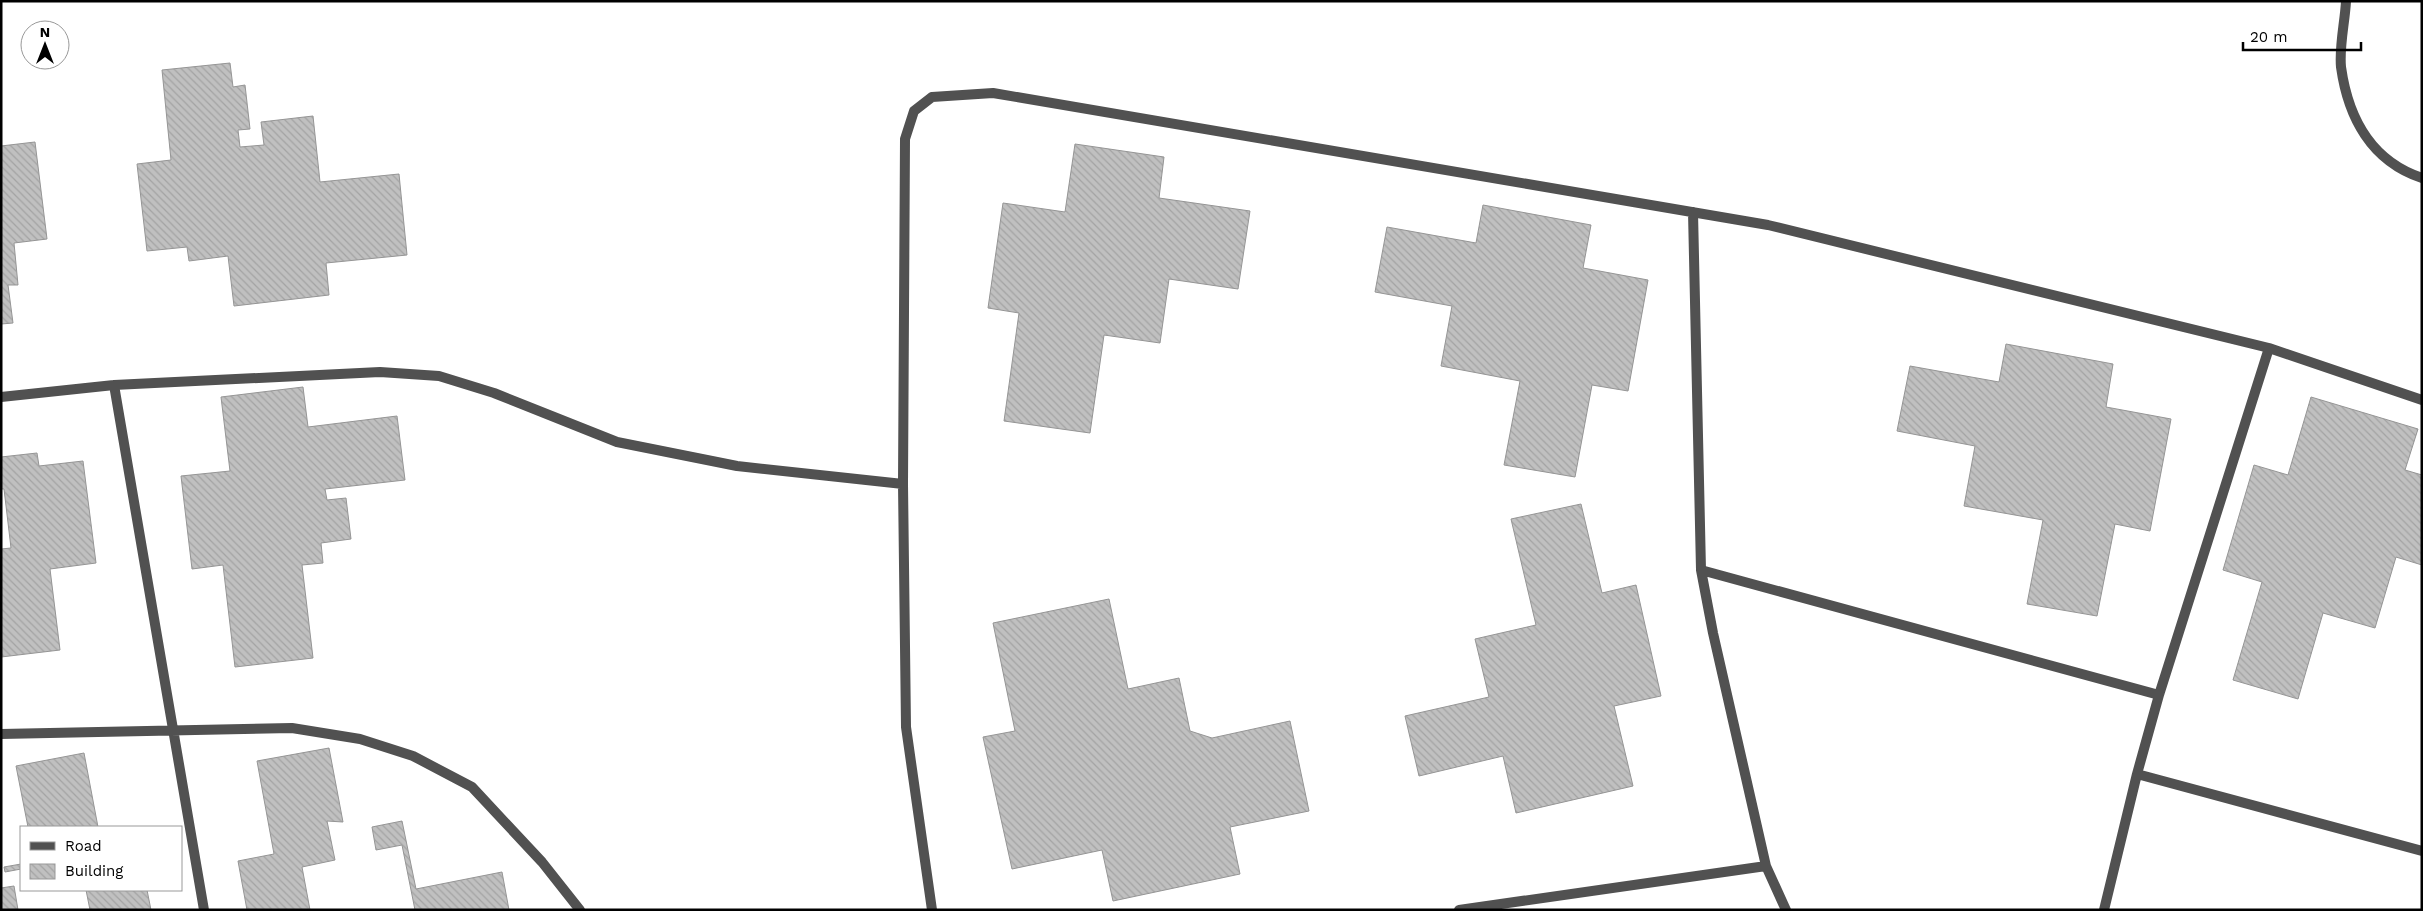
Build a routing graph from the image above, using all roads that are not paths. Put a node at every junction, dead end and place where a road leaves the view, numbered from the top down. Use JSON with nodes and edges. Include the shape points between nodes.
{"nodes":[{"id":1,"x":2346,"y":1,"type":"edge"},
{"id":2,"x":2422,"y":178,"type":"edge"},
{"id":3,"x":1694,"y":212,"type":"junction"},
{"id":4,"x":2269,"y":348,"type":"junction"},
{"id":5,"x":114,"y":385,"type":"junction"},
{"id":6,"x":1,"y":397,"type":"edge"},
{"id":7,"x":2422,"y":400,"type":"edge"},
{"id":8,"x":903,"y":484,"type":"junction"},
{"id":9,"x":1701,"y":570,"type":"junction"},
{"id":10,"x":2159,"y":695,"type":"junction"},
{"id":11,"x":173,"y":729,"type":"junction"},
{"id":12,"x":1,"y":734,"type":"edge"},
{"id":13,"x":2137,"y":774,"type":"junction"},
{"id":14,"x":2422,"y":851,"type":"edge"},
{"id":15,"x":1766,"y":866,"type":"junction"},
{"id":16,"x":204,"y":910,"type":"edge"},
{"id":17,"x":580,"y":910,"type":"edge"},
{"id":18,"x":932,"y":910,"type":"edge"},
{"id":19,"x":1459,"y":910,"type":"edge"},
{"id":20,"x":1786,"y":910,"type":"edge"},
{"id":21,"x":2104,"y":910,"type":"edge"}],
"edges":[{"from":1,"to":2,"type":"street","via":[[2341,66],[2355,122],[2380,155]]},
{"from":3,"to":4,"type":"street","via":[[1768,225]]},
{"from":3,"to":8,"type":"street","via":[[993,93],[932,97],[914,112],[905,139]]},
{"from":3,"to":9,"type":"street"},
{"from":4,"to":7,"type":"street"},
{"from":4,"to":10,"type":"street"},
{"from":5,"to":6,"type":"street"},
{"from":5,"to":8,"type":"street","via":[[380,372],[439,376],[494,393],[617,442],[737,466]]},
{"from":5,"to":11,"type":"street"},
{"from":8,"to":18,"type":"street","via":[[906,727]]},
{"from":9,"to":10,"type":"street"},
{"from":9,"to":15,"type":"street"},
{"from":10,"to":13,"type":"street"},
{"from":11,"to":12,"type":"street"},
{"from":11,"to":16,"type":"street"},
{"from":11,"to":17,"type":"street","via":[[292,728],[360,739],[413,756],[472,788],[542,862]]},
{"from":13,"to":14,"type":"street"},
{"from":13,"to":21,"type":"street"},
{"from":15,"to":19,"type":"street"},
{"from":15,"to":20,"type":"street"}]}
